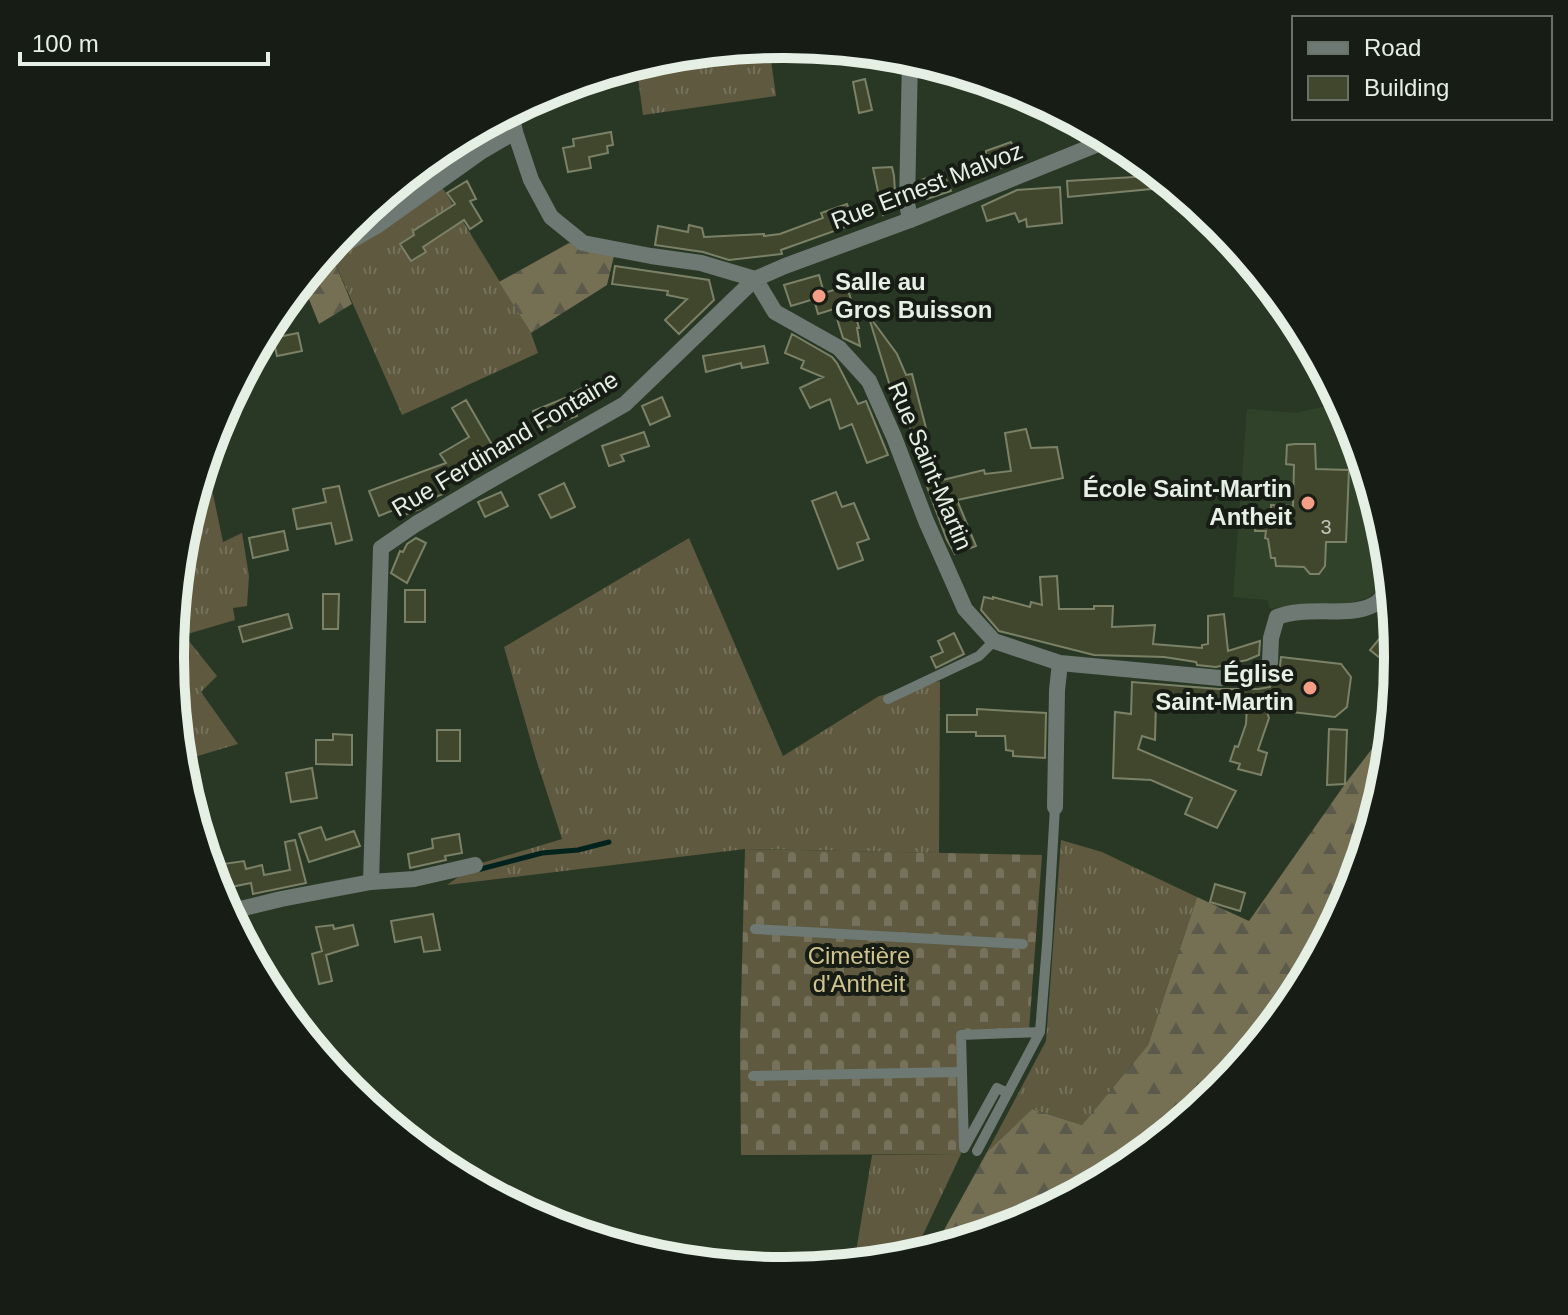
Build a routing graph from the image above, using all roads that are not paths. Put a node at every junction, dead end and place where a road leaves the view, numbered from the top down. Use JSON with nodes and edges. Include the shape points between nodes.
{"nodes":[{"id":1,"x":910,"y":72,"type":"edge"},
{"id":2,"x":513,"y":123,"type":"edge"},
{"id":3,"x":515,"y":132,"type":"junction"},
{"id":4,"x":1095,"y":145,"type":"edge"},
{"id":5,"x":910,"y":220,"type":"junction"},
{"id":6,"x":357,"y":237,"type":"edge"},
{"id":7,"x":755,"y":279,"type":"junction"},
{"id":8,"x":1380,"y":599,"type":"edge"},
{"id":9,"x":994,"y":641,"type":"junction"},
{"id":10,"x":1060,"y":663,"type":"junction"},
{"id":11,"x":888,"y":699,"type":"dead end"},
{"id":12,"x":1055,"y":807,"type":"joint"},
{"id":13,"x":475,"y":865,"type":"dead end"},
{"id":14,"x":371,"y":882,"type":"junction"},
{"id":15,"x":240,"y":909,"type":"edge"},
{"id":16,"x":755,"y":929,"type":"dead end"},
{"id":17,"x":1023,"y":944,"type":"dead end"},
{"id":18,"x":1040,"y":1032,"type":"junction"},
{"id":19,"x":961,"y":1072,"type":"junction"},
{"id":20,"x":753,"y":1076,"type":"dead end"},
{"id":21,"x":1008,"y":1093,"type":"junction"},
{"id":22,"x":977,"y":1151,"type":"dead end"}],
"edges":[{"from":1,"to":5,"type":"street"},
{"from":2,"to":3,"type":"street"},
{"from":3,"to":6,"type":"street"},
{"from":3,"to":7,"type":"street","via":[[551,217],[583,243],[701,263]]},
{"from":4,"to":5,"type":"street","name":"Rue Ernest Malvoz"},
{"from":5,"to":7,"type":"street","name":"Rue Ernest Malvoz"},
{"from":7,"to":9,"type":"street","name":"Rue Saint-Martin","via":[[775,312],[839,348],[869,381],[965,609]]},
{"from":7,"to":14,"type":"street","name":"Rue Ferdinand Fontaine","via":[[625,404],[381,548]]},
{"from":8,"to":10,"type":"street","name":"Rue Saint-Martin","via":[[1360,611],[1277,617],[1270,662],[1258,678]]},
{"from":9,"to":10,"type":"street","name":"Rue Saint-Martin"},
{"from":9,"to":11,"type":"lane","via":[[979,656]]},
{"from":10,"to":12,"type":"street"},
{"from":12,"to":18,"type":"lane"},
{"from":13,"to":14,"type":"street"},
{"from":14,"to":15,"type":"street"},
{"from":16,"to":17,"type":"lane"},
{"from":18,"to":19,"type":"lane","via":[[961,1035]]},
{"from":18,"to":21,"type":"lane"},
{"from":19,"to":20,"type":"lane"},
{"from":19,"to":21,"type":"lane","via":[[964,1148],[997,1088]]},
{"from":21,"to":22,"type":"lane"}]}
